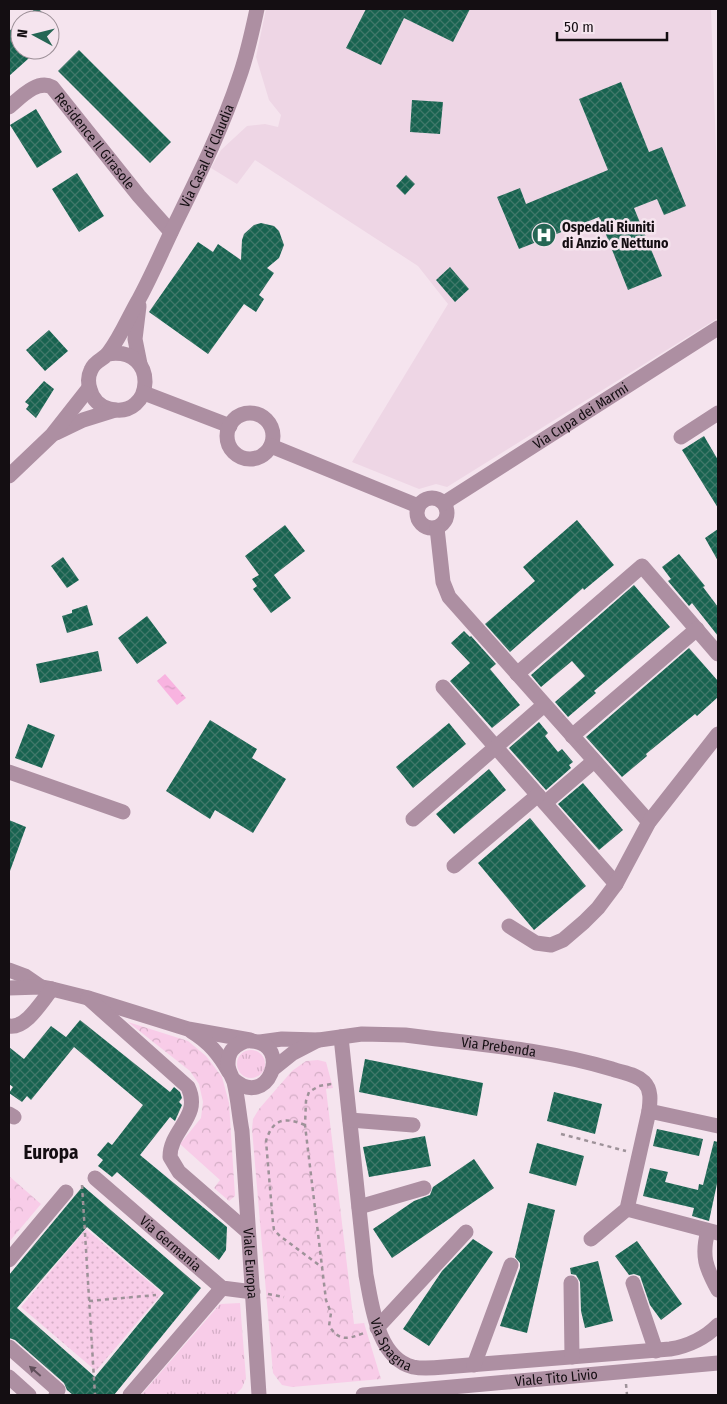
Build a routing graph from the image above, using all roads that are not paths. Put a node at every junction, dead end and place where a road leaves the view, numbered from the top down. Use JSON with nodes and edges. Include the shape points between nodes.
{"nodes":[{"id":1,"x":257,"y":9,"type":"edge"},
{"id":2,"x":9,"y":107,"type":"edge"},
{"id":3,"x":171,"y":232,"type":"junction"},
{"id":4,"x":141,"y":295,"type":"junction"},
{"id":5,"x":718,"y":328,"type":"edge"},
{"id":6,"x":108,"y":354,"type":"junction"},
{"id":7,"x":140,"y":364,"type":"junction"},
{"id":8,"x":89,"y":388,"type":"junction"},
{"id":9,"x":144,"y":393,"type":"junction"},
{"id":10,"x":115,"y":410,"type":"junction"},
{"id":11,"x":718,"y":413,"type":"edge"},
{"id":12,"x":230,"y":426,"type":"junction"},
{"id":13,"x":52,"y":434,"type":"junction"},
{"id":14,"x":680,"y":437,"type":"dead end"},
{"id":15,"x":271,"y":446,"type":"junction"},
{"id":16,"x":9,"y":476,"type":"edge"},
{"id":17,"x":444,"y":503,"type":"junction"},
{"id":18,"x":418,"y":506,"type":"junction"},
{"id":19,"x":437,"y":528,"type":"junction"},
{"id":20,"x":697,"y":629,"type":"junction"},
{"id":21,"x":718,"y":654,"type":"edge"},
{"id":22,"x":517,"y":674,"type":"junction"},
{"id":23,"x":443,"y":687,"type":"dead end"},
{"id":24,"x":544,"y":705,"type":"junction"},
{"id":25,"x":718,"y":734,"type":"edge"},
{"id":26,"x":572,"y":736,"type":"junction"},
{"id":27,"x":495,"y":747,"type":"junction"},
{"id":28,"x":594,"y":761,"type":"junction"},
{"id":29,"x":9,"y":772,"type":"edge"},
{"id":30,"x":541,"y":799,"type":"junction"},
{"id":31,"x":123,"y":812,"type":"dead end"},
{"id":32,"x":413,"y":819,"type":"dead end"},
{"id":33,"x":649,"y":822,"type":"junction"},
{"id":34,"x":454,"y":866,"type":"dead end"},
{"id":35,"x":616,"y":884,"type":"junction"},
{"id":36,"x":509,"y":926,"type":"dead end"},
{"id":37,"x":9,"y":970,"type":"edge"},
{"id":38,"x":9,"y":988,"type":"edge"},
{"id":39,"x":46,"y":988,"type":"junction"},
{"id":40,"x":88,"y":998,"type":"junction"},
{"id":41,"x":9,"y":1026,"type":"edge"},
{"id":42,"x":188,"y":1029,"type":"junction"},
{"id":43,"x":341,"y":1037,"type":"junction"},
{"id":44,"x":319,"y":1040,"type":"junction"},
{"id":45,"x":255,"y":1041,"type":"junction"},
{"id":46,"x":273,"y":1069,"type":"junction"},
{"id":47,"x":231,"y":1076,"type":"junction"},
{"id":48,"x":258,"y":1086,"type":"junction"},
{"id":49,"x":649,"y":1111,"type":"junction"},
{"id":50,"x":350,"y":1120,"type":"junction"},
{"id":51,"x":414,"y":1125,"type":"dead end"},
{"id":52,"x":718,"y":1126,"type":"edge"},
{"id":53,"x":242,"y":1131,"type":"junction"},
{"id":54,"x":88,"y":1180,"type":"road end"},
{"id":55,"x":424,"y":1188,"type":"dead end"},
{"id":56,"x":66,"y":1192,"type":"dead end"},
{"id":57,"x":359,"y":1207,"type":"junction"},
{"id":58,"x":627,"y":1209,"type":"junction"},
{"id":59,"x":248,"y":1232,"type":"junction"},
{"id":60,"x":466,"y":1232,"type":"dead end"},
{"id":61,"x":713,"y":1232,"type":"edge"},
{"id":62,"x":592,"y":1239,"type":"dead end"},
{"id":63,"x":9,"y":1260,"type":"edge"},
{"id":64,"x":512,"y":1265,"type":"dead end"},
{"id":65,"x":570,"y":1283,"type":"dead end"},
{"id":66,"x":633,"y":1283,"type":"dead end"},
{"id":67,"x":222,"y":1288,"type":"junction"},
{"id":68,"x":718,"y":1290,"type":"edge"},
{"id":69,"x":253,"y":1292,"type":"junction"},
{"id":70,"x":718,"y":1325,"type":"edge"},
{"id":71,"x":377,"y":1328,"type":"junction"},
{"id":72,"x":9,"y":1347,"type":"edge"},
{"id":73,"x":656,"y":1351,"type":"junction"},
{"id":74,"x":572,"y":1357,"type":"junction"},
{"id":75,"x":718,"y":1363,"type":"edge"},
{"id":76,"x":474,"y":1365,"type":"junction"},
{"id":77,"x":9,"y":1377,"type":"edge"},
{"id":78,"x":480,"y":1390,"type":"edge"},
{"id":79,"x":29,"y":1395,"type":"edge"},
{"id":80,"x":56,"y":1395,"type":"edge"},
{"id":81,"x":130,"y":1395,"type":"edge"},
{"id":82,"x":259,"y":1395,"type":"edge"},
{"id":83,"x":363,"y":1395,"type":"edge"}],
"edges":[{"from":1,"to":3,"type":"street","name":"Via Casal di Claudia","via":[[243,67],[230,103]]},
{"from":2,"to":3,"type":"street","name":"Residence Il Girasole","via":[[37,86],[52,87],[138,196]]},
{"from":3,"to":4,"type":"street","name":"Via Casal di Claudia"},
{"from":4,"to":6,"type":"street","name":"Via Casal di Claudia"},
{"from":4,"to":7,"type":"street","name":"Via Casal di Claudia","via":[[135,333]]},
{"from":5,"to":17,"type":"street","name":"Via Cupa dei Marmi"},
{"from":6,"to":7,"type":"street","via":[[125,354]]},
{"from":6,"to":8,"type":"street","name":"Via Casal di Claudia","via":[[94,364],[88,379]]},
{"from":7,"to":9,"type":"street","name":"Via Casal di Claudia","via":[[146,378]]},
{"from":8,"to":10,"type":"street","via":[[98,404]]},
{"from":8,"to":13,"type":"street","name":"Via Casal di Claudia"},
{"from":9,"to":10,"type":"street","name":"Via Casal di Claudia","via":[[132,406]]},
{"from":9,"to":12,"type":"street"},
{"from":10,"to":13,"type":"street","name":"Via Casal di Claudia"},
{"from":11,"to":14,"type":"street"},
{"from":12,"to":15,"type":"street","via":[[246,414],[260,415],[272,432]]},
{"from":12,"to":15,"type":"street","via":[[228,440],[234,453],[240,457],[254,459]]},
{"from":13,"to":16,"type":"street","name":"Via Casal di Claudia"},
{"from":15,"to":18,"type":"street"},
{"from":17,"to":18,"type":"street","via":[[430,497]]},
{"from":17,"to":19,"type":"street","via":[[447,517]]},
{"from":18,"to":19,"type":"street","via":[[417,516],[422,525]]},
{"from":19,"to":22,"type":"street","via":[[449,597]]},
{"from":20,"to":21,"type":"street"},
{"from":20,"to":22,"type":"street","via":[[642,566]]},
{"from":20,"to":26,"type":"street"},
{"from":22,"to":24,"type":"street"},
{"from":23,"to":27,"type":"street"},
{"from":24,"to":26,"type":"street"},
{"from":24,"to":27,"type":"street"},
{"from":25,"to":33,"type":"street"},
{"from":26,"to":28,"type":"street"},
{"from":27,"to":30,"type":"street"},
{"from":27,"to":32,"type":"street"},
{"from":28,"to":30,"type":"street"},
{"from":28,"to":33,"type":"street"},
{"from":29,"to":31,"type":"street"},
{"from":30,"to":34,"type":"street"},
{"from":30,"to":35,"type":"street"},
{"from":33,"to":35,"type":"street"},
{"from":35,"to":36,"type":"street","via":[[588,918],[555,944],[540,944]]},
{"from":37,"to":39,"type":"street","name":"Viale Europa"},
{"from":38,"to":39,"type":"street","name":"Viale Europa"},
{"from":39,"to":40,"type":"street","name":"Viale Europa"},
{"from":39,"to":41,"type":"street","via":[[24,1022]]},
{"from":40,"to":42,"type":"street","name":"Viale Europa"},
{"from":40,"to":59,"type":"street","via":[[188,1087],[191,1111],[172,1142],[170,1157],[179,1172]]},
{"from":42,"to":45,"type":"street","name":"Viale Europa"},
{"from":42,"to":47,"type":"street","name":"Viale Europa","via":[[212,1046]]},
{"from":43,"to":44,"type":"street","name":"Via Prebenda"},
{"from":43,"to":49,"type":"street","name":"Via Prebenda","via":[[405,1035],[569,1057],[640,1079],[649,1090]]},
{"from":43,"to":50,"type":"street","name":"Via Spagna"},
{"from":44,"to":45,"type":"street","name":"Via Prebenda"},
{"from":44,"to":46,"type":"street","name":"Via Prebenda","via":[[293,1053]]},
{"from":45,"to":46,"type":"street","via":[[272,1053]]},
{"from":45,"to":47,"type":"street","name":"Viale Europa","via":[[236,1046],[231,1051],[227,1065]]},
{"from":46,"to":48,"type":"street","name":"Viale Europa","via":[[265,1082]]},
{"from":47,"to":48,"type":"street","via":[[244,1086]]},
{"from":47,"to":53,"type":"street","name":"Viale Europa"},
{"from":48,"to":53,"type":"street","name":"Viale Europa","via":[[248,1106]]},
{"from":49,"to":52,"type":"street"},
{"from":49,"to":58,"type":"street","name":"Via Prebenda"},
{"from":50,"to":51,"type":"street"},
{"from":50,"to":57,"type":"street","name":"Via Spagna"},
{"from":53,"to":59,"type":"street","name":"Viale Europa"},
{"from":54,"to":67,"type":"street","name":"Via Germania"},
{"from":55,"to":57,"type":"street"},
{"from":56,"to":63,"type":"street"},
{"from":57,"to":71,"type":"street","name":"Via Spagna","via":[[366,1275]]},
{"from":58,"to":61,"type":"street"},
{"from":58,"to":62,"type":"street"},
{"from":59,"to":69,"type":"street","name":"Viale Europa"},
{"from":60,"to":71,"type":"street"},
{"from":61,"to":68,"type":"street","via":[[705,1244],[705,1258]]},
{"from":64,"to":76,"type":"street"},
{"from":65,"to":74,"type":"street"},
{"from":66,"to":73,"type":"street"},
{"from":67,"to":69,"type":"street"},
{"from":67,"to":81,"type":"street"},
{"from":69,"to":82,"type":"street","name":"Viale Europa"},
{"from":70,"to":73,"type":"street","name":"Via Spagna","via":[[695,1342]]},
{"from":71,"to":76,"type":"street","name":"Via Spagna","via":[[390,1351],[411,1367]]},
{"from":80,"to":72,"type":"street","one_way":true,"via":[[58,1390]]},
{"from":73,"to":74,"type":"street","name":"Via Spagna"},
{"from":74,"to":76,"type":"street","name":"Via Spagna"},
{"from":75,"to":78,"type":"street","name":"Viale Tito Livio"},
{"from":77,"to":79,"type":"street"},
{"from":78,"to":83,"type":"street","name":"Viale Tito Livio"}]}
